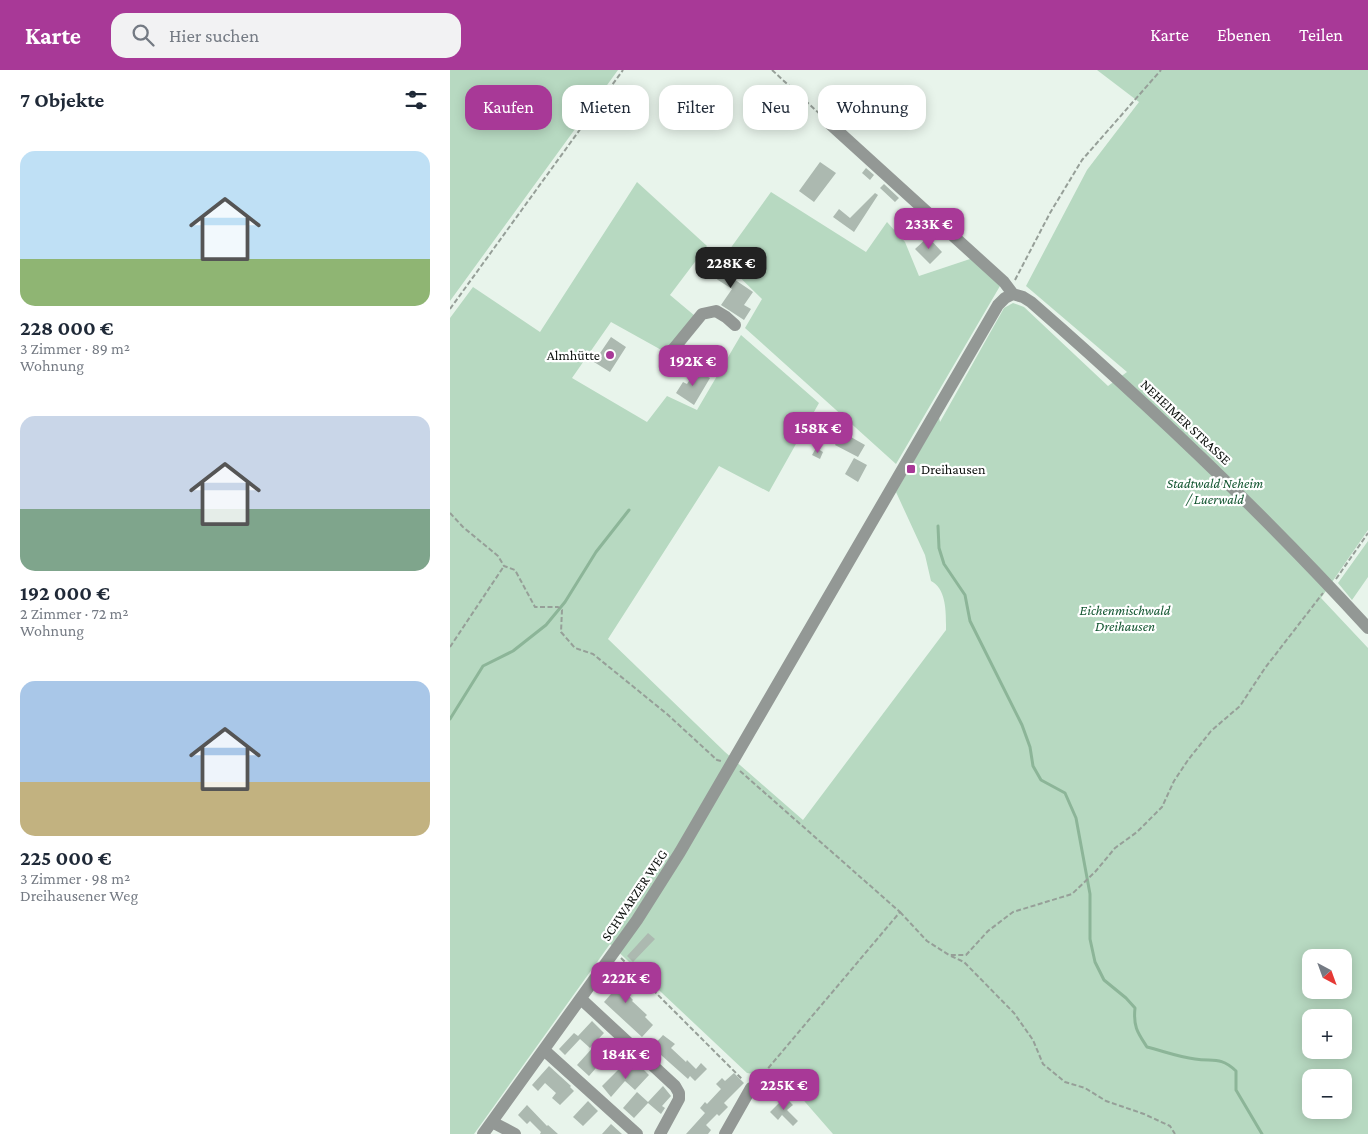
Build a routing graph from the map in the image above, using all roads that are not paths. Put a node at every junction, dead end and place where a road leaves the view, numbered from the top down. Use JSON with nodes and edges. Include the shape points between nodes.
{"nodes":[{"id":1,"x":837,"y":130,"type":"edge"},
{"id":2,"x":1013,"y":294,"type":"junction"},
{"id":3,"x":735,"y":325,"type":"dead end"},
{"id":4,"x":666,"y":358,"type":"dead end"},
{"id":5,"x":1368,"y":628,"type":"edge"},
{"id":6,"x":581,"y":999,"type":"junction"},
{"id":7,"x":544,"y":1050,"type":"junction"},
{"id":8,"x":751,"y":1088,"type":"road end"},
{"id":9,"x":492,"y":1122,"type":"junction"},
{"id":10,"x":482,"y":1134,"type":"edge"},
{"id":11,"x":515,"y":1134,"type":"edge"},
{"id":12,"x":637,"y":1134,"type":"edge"},
{"id":13,"x":660,"y":1134,"type":"edge"},
{"id":14,"x":725,"y":1134,"type":"edge"}],
"edges":[{"from":1,"to":2,"type":"street","via":[[1004,282]]},
{"from":2,"to":5,"type":"street","name":"NEHEIMER STRASSE","via":[[1031,302],[1114,375],[1238,492]]},
{"from":2,"to":6,"type":"street","name":"SCHWARZER WEG","via":[[998,305],[680,852]]},
{"from":3,"to":4,"type":"street","via":[[716,311],[702,314]]},
{"from":6,"to":7,"type":"street","name":"SCHWARZER WEG"},
{"from":6,"to":13,"type":"street","via":[[679,1092],[679,1099]]},
{"from":7,"to":9,"type":"street","name":"SCHWARZER WEG"},
{"from":7,"to":12,"type":"street"},
{"from":8,"to":14,"type":"street"},
{"from":9,"to":10,"type":"street","name":"SCHWARZER WEG"},
{"from":9,"to":11,"type":"street"}]}
